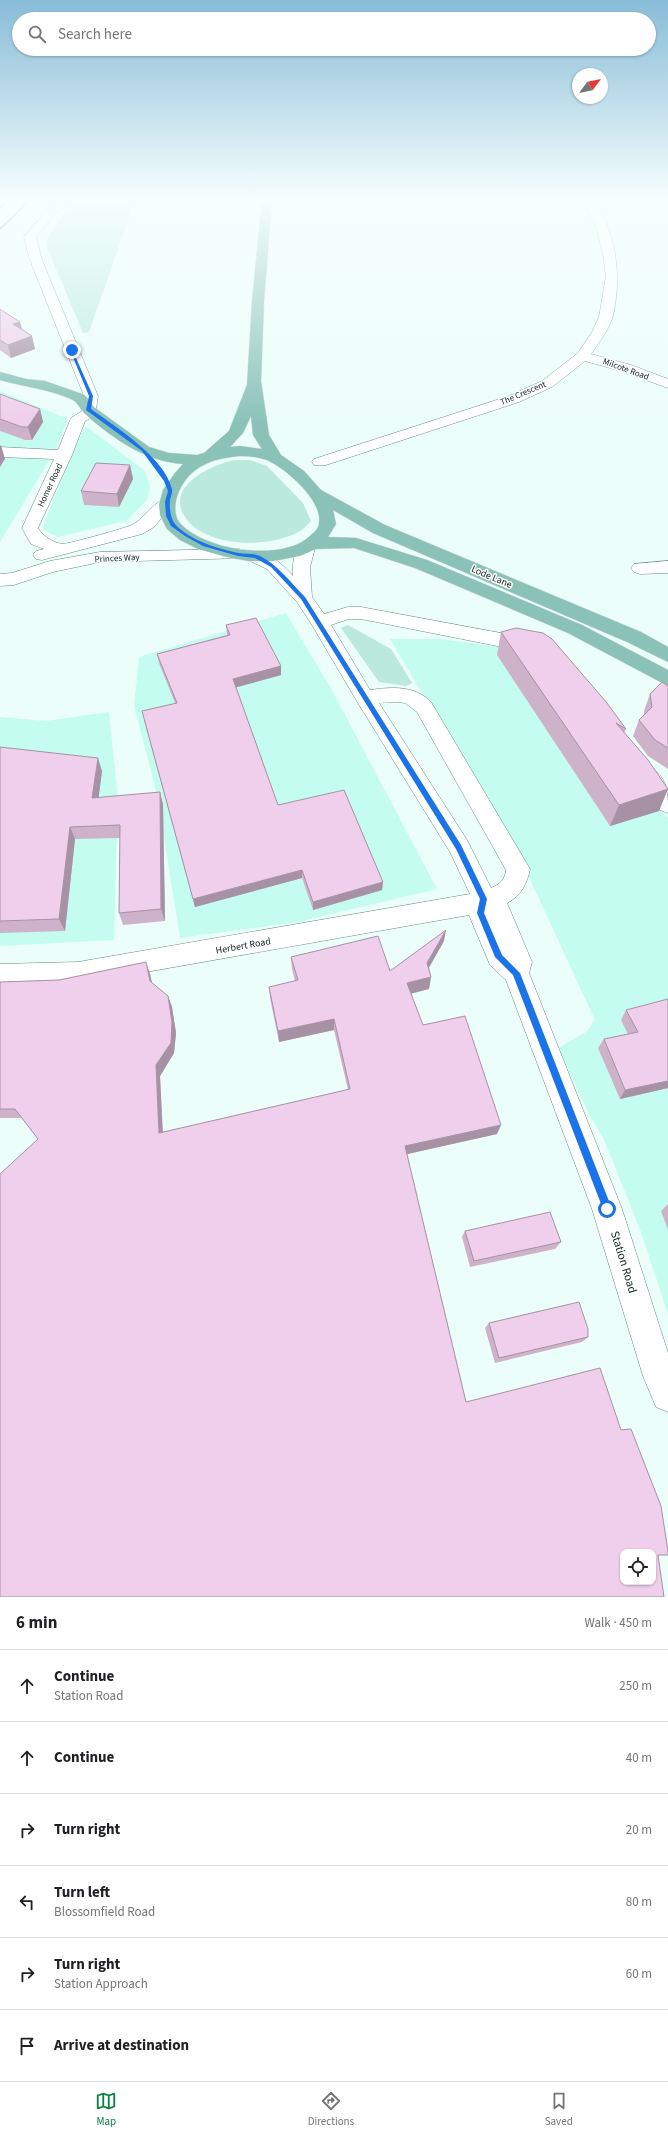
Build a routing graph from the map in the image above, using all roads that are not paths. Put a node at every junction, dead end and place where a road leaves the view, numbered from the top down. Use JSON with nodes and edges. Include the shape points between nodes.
{"nodes":[{"id":1,"x":42,"y":276,"type":"edge"},
{"id":2,"x":260,"y":276,"type":"edge"},
{"id":3,"x":612,"y":276,"type":"edge"},
{"id":4,"x":583,"y":356,"type":"junction"},
{"id":5,"x":0,"y":376,"type":"edge"},
{"id":6,"x":254,"y":382,"type":"junction"},
{"id":7,"x":668,"y":384,"type":"edge"},
{"id":8,"x":90,"y":411,"type":"junction"},
{"id":9,"x":144,"y":450,"type":"junction"},
{"id":10,"x":0,"y":452,"type":"edge"},
{"id":11,"x":64,"y":455,"type":"junction"},
{"id":12,"x":274,"y":457,"type":"junction"},
{"id":13,"x":203,"y":458,"type":"junction"},
{"id":14,"x":320,"y":462,"type":"dead end"},
{"id":15,"x":317,"y":494,"type":"junction"},
{"id":16,"x":169,"y":496,"type":"junction"},
{"id":17,"x":310,"y":546,"type":"junction"},
{"id":18,"x":61,"y":549,"type":"junction"},
{"id":19,"x":238,"y":554,"type":"junction"},
{"id":20,"x":150,"y":556,"type":"junction"},
{"id":21,"x":256,"y":557,"type":"junction"},
{"id":22,"x":668,"y":567,"type":"edge"},
{"id":23,"x":640,"y":568,"type":"dead end"},
{"id":24,"x":0,"y":570,"type":"edge"},
{"id":25,"x":0,"y":580,"type":"edge"},
{"id":26,"x":0,"y":597,"type":"edge"},
{"id":27,"x":303,"y":598,"type":"junction"},
{"id":28,"x":320,"y":622,"type":"junction"},
{"id":29,"x":544,"y":648,"type":"edge"},
{"id":30,"x":668,"y":654,"type":"edge"},
{"id":31,"x":668,"y":679,"type":"edge"},
{"id":32,"x":364,"y":698,"type":"junction"},
{"id":33,"x":638,"y":762,"type":"edge"},
{"id":34,"x":668,"y":804,"type":"edge"},
{"id":35,"x":484,"y":899,"type":"junction"},
{"id":36,"x":0,"y":975,"type":"edge"},
{"id":37,"x":668,"y":1396,"type":"edge"}],
"edges":[{"from":1,"to":8,"type":"street","via":[[91,396]]},
{"from":2,"to":6,"type":"main road"},
{"from":3,"to":4,"type":"street","name":"The Crescent","via":[[606,317]]},
{"from":4,"to":7,"type":"street","name":"Milcote Road","via":[[626,368]]},
{"from":4,"to":14,"type":"street","name":"The Crescent","via":[[547,384],[514,399]]},
{"from":5,"to":8,"type":"main road","via":[[26,383],[38,393],[74,408]]},
{"from":6,"to":12,"type":"main road","via":[[261,435]]},
{"from":6,"to":13,"type":"main road","via":[[238,432],[228,442]]},
{"from":8,"to":9,"type":"main road"},
{"from":8,"to":11,"type":"street","name":"Homer Road","via":[[78,418]]},
{"from":9,"to":13,"type":"main road","via":[[167,458]]},
{"from":9,"to":16,"type":"main road","via":[[162,473]]},
{"from":10,"to":11,"type":"street"},
{"from":11,"to":18,"type":"street","name":"Homer Road","via":[[30,528],[37,540]]},
{"from":12,"to":13,"type":"main road","via":[[240,451]]},
{"from":12,"to":15,"type":"main road"},
{"from":13,"to":16,"type":"main road","via":[[180,475]]},
{"from":15,"to":17,"type":"main road","via":[[327,514],[328,523],[320,537]]},
{"from":15,"to":30,"type":"main road","name":"Lode Lane","via":[[379,529],[627,634]]},
{"from":16,"to":18,"type":"street","name":"Princes Way","via":[[148,522],[136,530]]},
{"from":16,"to":19,"type":"main road","via":[[169,516],[173,525],[205,545]]},
{"from":17,"to":21,"type":"main road","via":[[276,556]]},
{"from":17,"to":27,"type":"street","via":[[301,567]]},
{"from":17,"to":31,"type":"main road","name":"Lode Lane","via":[[335,542],[356,543],[421,564],[575,629]]},
{"from":18,"to":24,"type":"street","name":"Princes Way"},
{"from":19,"to":20,"type":"street","name":"Princes Way"},
{"from":19,"to":21,"type":"main road"},
{"from":20,"to":25,"type":"street","name":"Princes Way","via":[[100,557],[50,567],[14,579]]},
{"from":20,"to":26,"type":"street","via":[[74,570],[30,583]]},
{"from":21,"to":27,"type":"street","via":[[272,565]]},
{"from":22,"to":23,"type":"street"},
{"from":27,"to":28,"type":"street"},
{"from":28,"to":29,"type":"street","via":[[348,613],[361,613]]},
{"from":28,"to":32,"type":"street"},
{"from":32,"to":35,"type":"street","via":[[459,847]]},
{"from":32,"to":35,"type":"street","name":"Herbert Road","via":[[383,695],[411,696],[419,700],[424,707],[518,869],[518,877],[508,891],[497,897]]},
{"from":33,"to":34,"type":"street"},
{"from":35,"to":36,"type":"street","name":"Herbert Road","via":[[446,909],[78,973]]},
{"from":35,"to":37,"type":"street","name":"Station Road","via":[[480,913],[499,957],[516,973],[607,1209],[659,1376]]}]}
